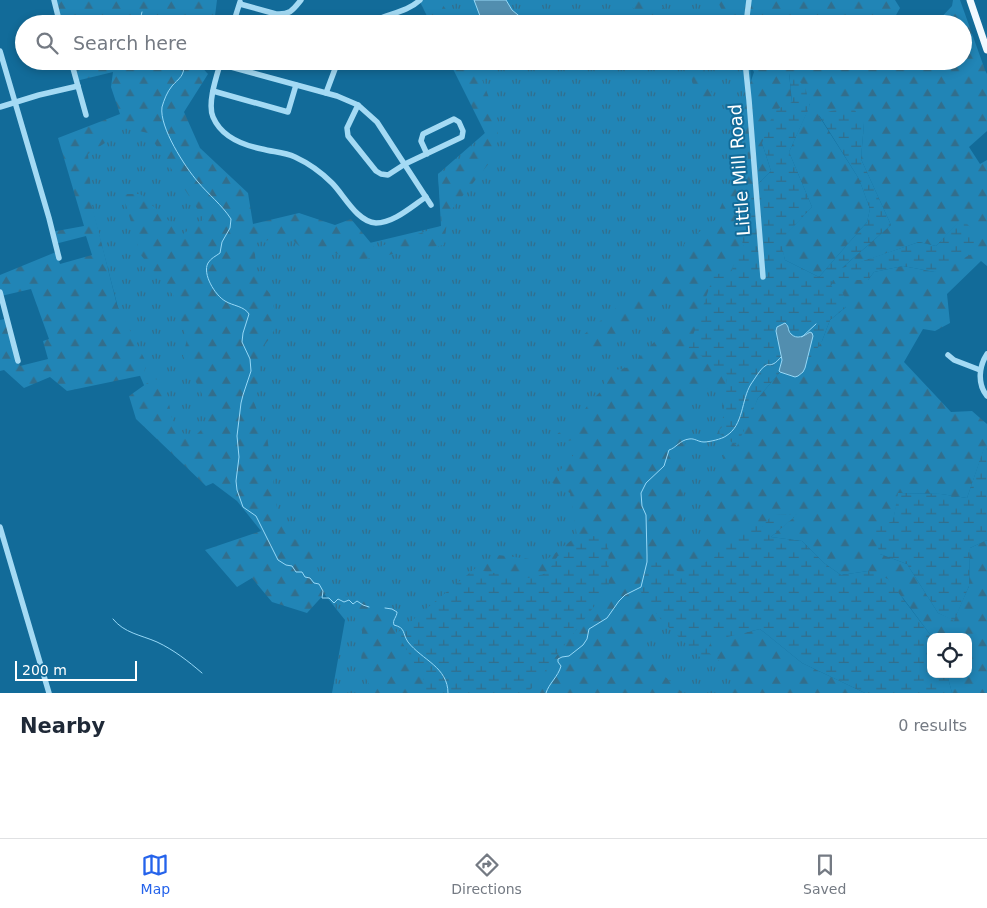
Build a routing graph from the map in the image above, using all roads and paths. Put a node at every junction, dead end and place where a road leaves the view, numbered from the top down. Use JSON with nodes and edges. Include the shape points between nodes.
{"nodes":[{"id":1,"x":54,"y":0,"type":"edge"},
{"id":2,"x":301,"y":0,"type":"edge"},
{"id":3,"x":420,"y":0,"type":"edge"},
{"id":4,"x":749,"y":0,"type":"edge"},
{"id":5,"x":970,"y":0,"type":"edge"},
{"id":6,"x":240,"y":2,"type":"edge"},
{"id":7,"x":58,"y":15,"type":"edge"},
{"id":8,"x":236,"y":15,"type":"edge"},
{"id":9,"x":392,"y":15,"type":"edge"},
{"id":10,"x":747,"y":15,"type":"edge"},
{"id":11,"x":0,"y":50,"type":"edge"},
{"id":12,"x":987,"y":50,"type":"edge"},
{"id":13,"x":74,"y":70,"type":"edge"},
{"id":14,"x":219,"y":70,"type":"edge"},
{"id":15,"x":245,"y":70,"type":"edge"},
{"id":16,"x":335,"y":70,"type":"edge"},
{"id":17,"x":746,"y":70,"type":"edge"},
{"id":18,"x":296,"y":85,"type":"junction"},
{"id":19,"x":78,"y":86,"type":"junction"},
{"id":20,"x":213,"y":91,"type":"junction"},
{"id":21,"x":326,"y":93,"type":"junction"},
{"id":22,"x":15,"y":102,"type":"junction"},
{"id":23,"x":358,"y":105,"type":"junction"},
{"id":24,"x":0,"y":107,"type":"edge"},
{"id":25,"x":86,"y":114,"type":"dead end"},
{"id":26,"x":427,"y":154,"type":"junction"},
{"id":27,"x":405,"y":164,"type":"junction"},
{"id":28,"x":426,"y":197,"type":"junction"},
{"id":29,"x":431,"y":205,"type":"dead end"},
{"id":30,"x":59,"y":258,"type":"dead end"},
{"id":31,"x":763,"y":277,"type":"dead end"},
{"id":32,"x":0,"y":292,"type":"edge"},
{"id":33,"x":987,"y":354,"type":"edge"},
{"id":34,"x":948,"y":355,"type":"dead end"},
{"id":35,"x":18,"y":361,"type":"dead end"},
{"id":36,"x":980,"y":370,"type":"junction"},
{"id":37,"x":987,"y":396,"type":"edge"},
{"id":38,"x":0,"y":527,"type":"edge"},
{"id":39,"x":49,"y":693,"type":"edge"}],
"edges":[{"from":1,"to":7,"type":"street"},
{"from":2,"to":6,"type":"street","via":[[289,13],[281,15]]},
{"from":3,"to":9,"type":"street"},
{"from":4,"to":10,"type":"street"},
{"from":5,"to":12,"type":"main road"},
{"from":6,"to":8,"type":"street"},
{"from":11,"to":22,"type":"street"},
{"from":13,"to":19,"type":"street"},
{"from":14,"to":20,"type":"street"},
{"from":15,"to":18,"type":"street"},
{"from":16,"to":21,"type":"street"},
{"from":17,"to":31,"type":"street","name":"Little Mill Road"},
{"from":18,"to":20,"type":"street","via":[[288,112]]},
{"from":18,"to":21,"type":"street"},
{"from":19,"to":22,"type":"street"},
{"from":19,"to":25,"type":"street"},
{"from":20,"to":28,"type":"street","via":[[212,116],[229,137],[308,164],[332,183],[353,210],[364,218],[375,223],[391,221]]},
{"from":21,"to":23,"type":"street"},
{"from":22,"to":24,"type":"street"},
{"from":22,"to":30,"type":"street"},
{"from":23,"to":27,"type":"street","via":[[377,122]]},
{"from":23,"to":27,"type":"street","via":[[346,128],[348,136],[366,159],[376,171],[388,175]]},
{"from":26,"to":26,"type":"street","via":[[462,137],[459,122],[454,119],[423,134],[421,141]]},
{"from":26,"to":27,"type":"street"},
{"from":27,"to":28,"type":"street"},
{"from":28,"to":29,"type":"street"},
{"from":32,"to":35,"type":"street"},
{"from":33,"to":36,"type":"street"},
{"from":34,"to":36,"type":"street"},
{"from":36,"to":37,"type":"street"},
{"from":38,"to":39,"type":"street"}]}
